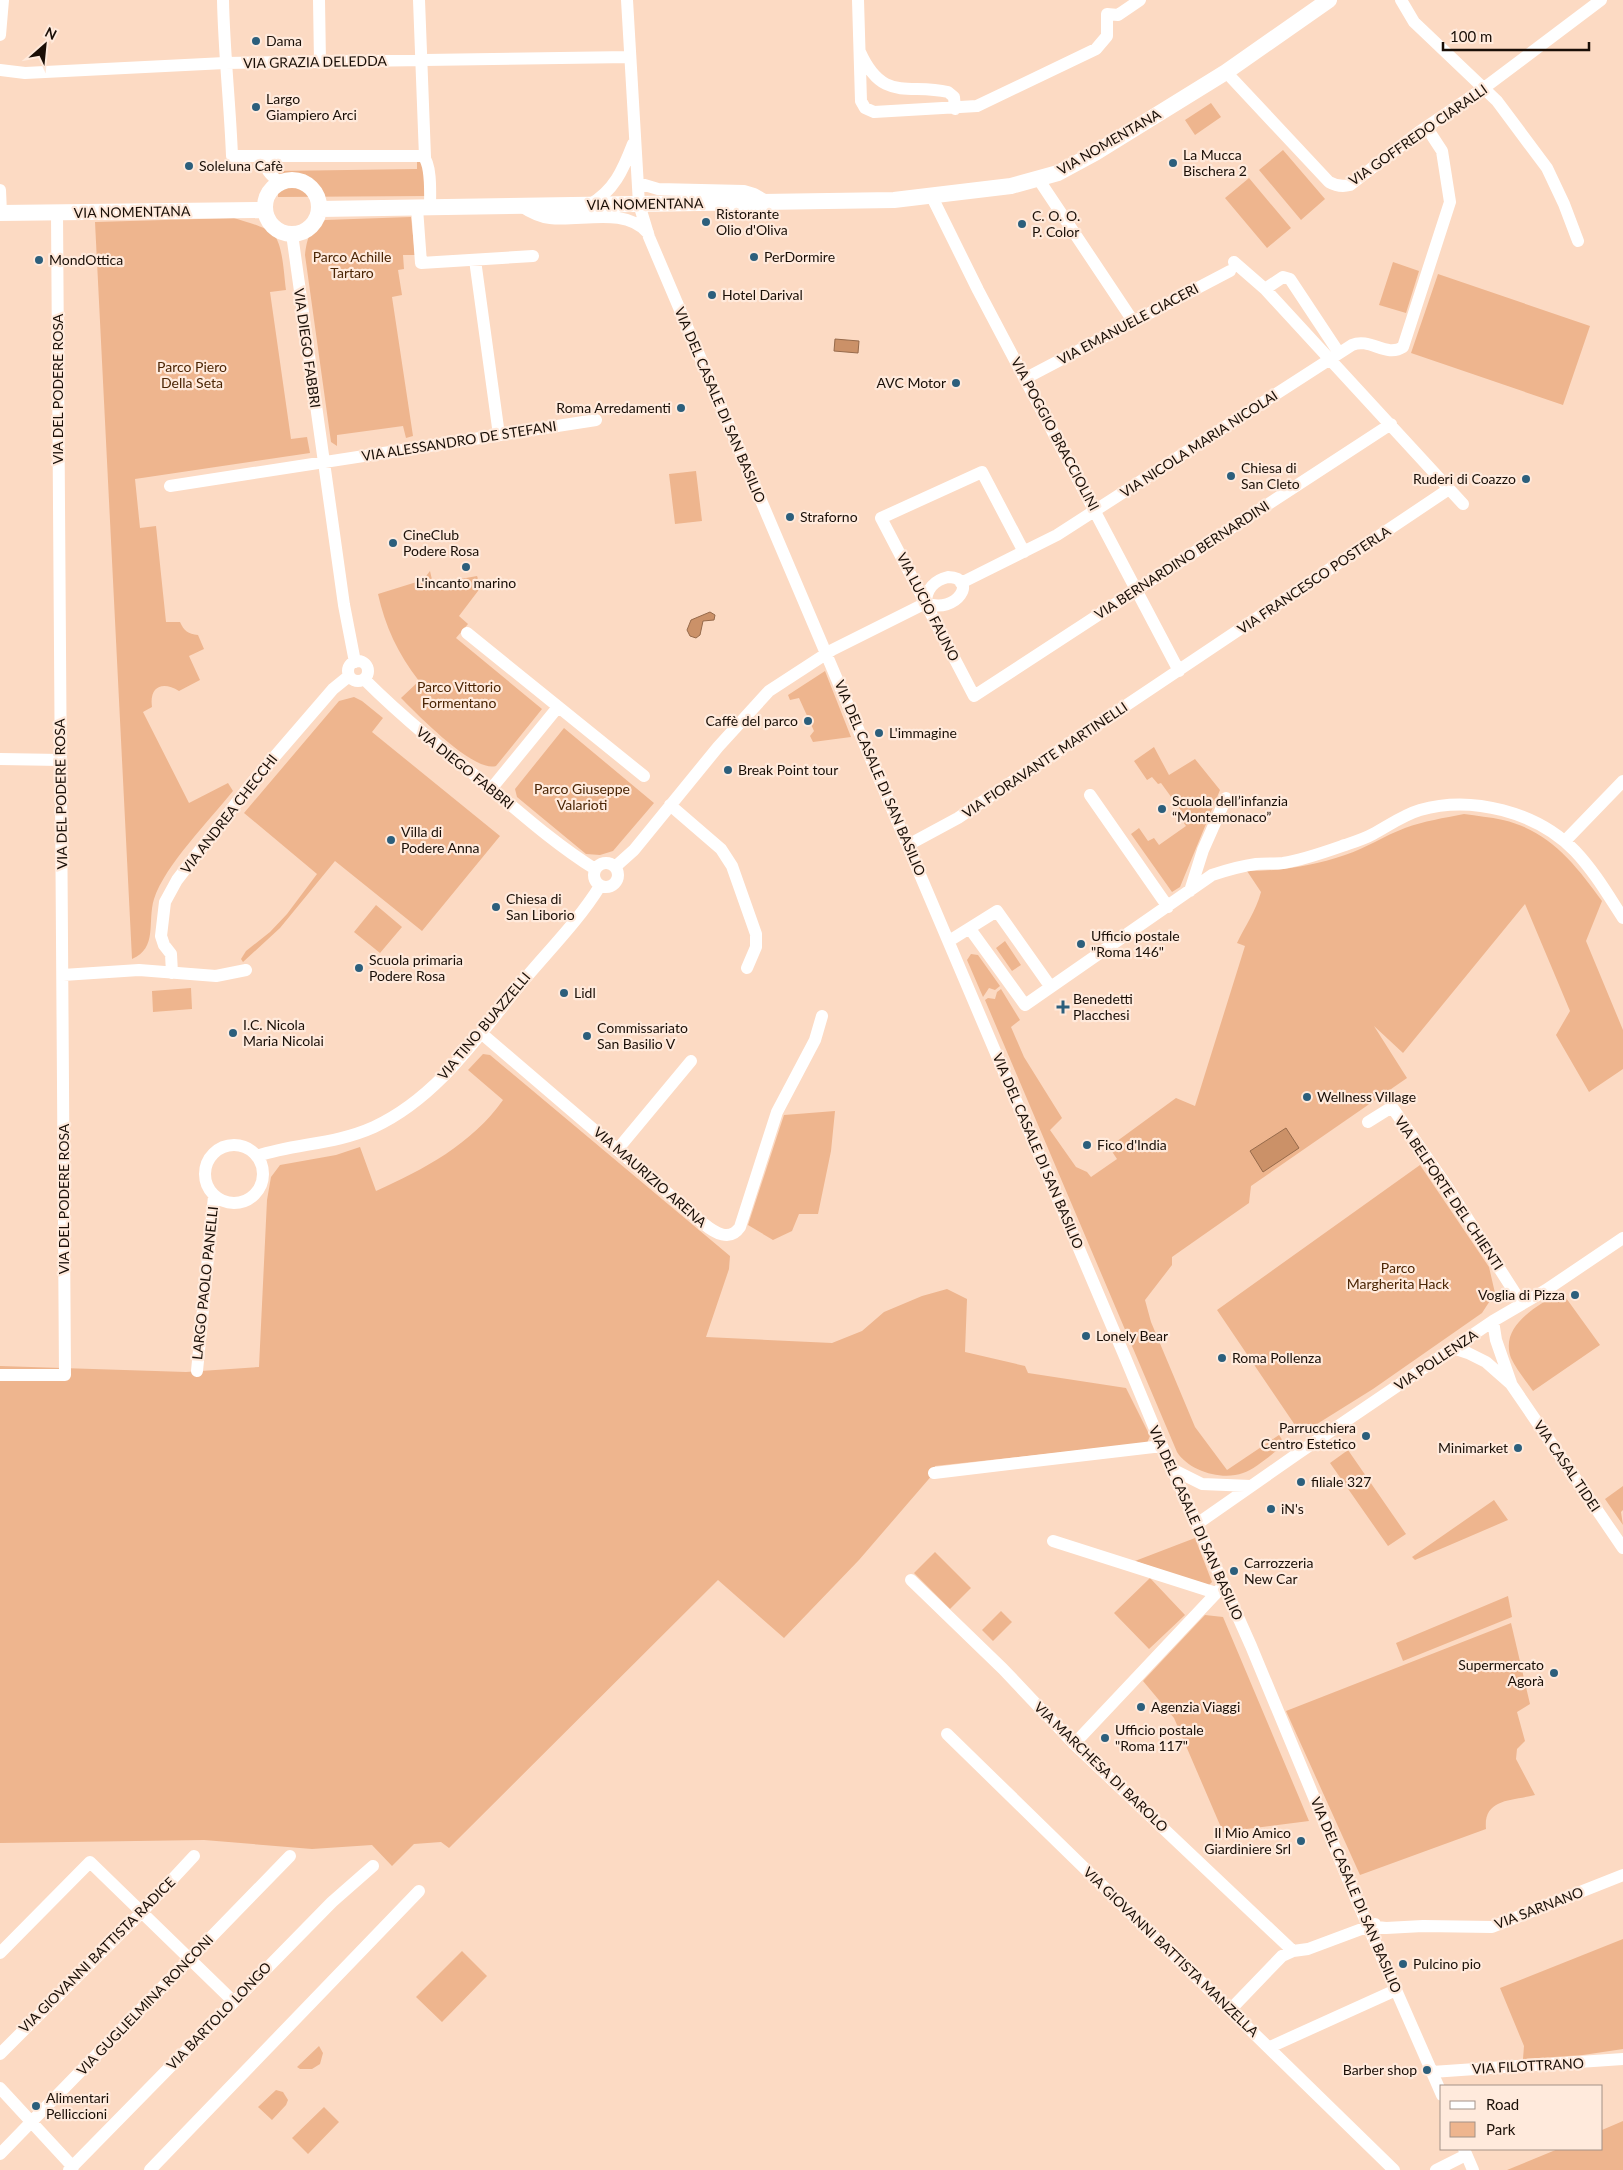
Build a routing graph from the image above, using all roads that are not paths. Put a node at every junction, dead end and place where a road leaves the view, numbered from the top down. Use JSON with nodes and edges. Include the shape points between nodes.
{"nodes":[{"id":1,"x":3,"y":0,"type":"edge"},
{"id":2,"x":223,"y":0,"type":"edge"},
{"id":3,"x":319,"y":0,"type":"edge"},
{"id":4,"x":419,"y":0,"type":"edge"},
{"id":5,"x":627,"y":0,"type":"edge"},
{"id":6,"x":858,"y":0,"type":"edge"},
{"id":7,"x":1140,"y":0,"type":"edge"},
{"id":8,"x":1329,"y":0,"type":"edge"},
{"id":9,"x":1401,"y":0,"type":"edge"},
{"id":10,"x":1600,"y":0,"type":"edge"},
{"id":11,"x":0,"y":35,"type":"edge"},
{"id":12,"x":859,"y":48,"type":"junction"},
{"id":13,"x":630,"y":56,"type":"junction"},
{"id":14,"x":422,"y":60,"type":"junction"},
{"id":15,"x":320,"y":62,"type":"junction"},
{"id":16,"x":225,"y":63,"type":"junction"},
{"id":17,"x":0,"y":70,"type":"edge"},
{"id":18,"x":1226,"y":72,"type":"junction"},
{"id":19,"x":1484,"y":88,"type":"junction"},
{"id":20,"x":955,"y":109,"type":"junction"},
{"id":21,"x":1427,"y":128,"type":"junction"},
{"id":22,"x":635,"y":140,"type":"junction"},
{"id":23,"x":264,"y":156,"type":"junction"},
{"id":24,"x":425,"y":157,"type":"junction"},
{"id":25,"x":1039,"y":180,"type":"junction"},
{"id":26,"x":280,"y":183,"type":"junction"},
{"id":27,"x":638,"y":183,"type":"junction"},
{"id":28,"x":0,"y":190,"type":"edge"},
{"id":29,"x":932,"y":197,"type":"junction"},
{"id":30,"x":768,"y":202,"type":"junction"},
{"id":31,"x":639,"y":204,"type":"junction"},
{"id":32,"x":590,"y":205,"type":"junction"},
{"id":33,"x":522,"y":206,"type":"junction"},
{"id":34,"x":423,"y":208,"type":"junction"},
{"id":35,"x":319,"y":209,"type":"junction"},
{"id":36,"x":265,"y":210,"type":"junction"},
{"id":37,"x":0,"y":212,"type":"edge"},
{"id":38,"x":57,"y":213,"type":"junction"},
{"id":39,"x":648,"y":233,"type":"junction"},
{"id":40,"x":292,"y":234,"type":"junction"},
{"id":41,"x":1578,"y":241,"type":"dead end"},
{"id":42,"x":533,"y":256,"type":"dead end"},
{"id":43,"x":475,"y":260,"type":"junction"},
{"id":44,"x":1266,"y":289,"type":"junction"},
{"id":45,"x":1132,"y":321,"type":"junction"},
{"id":46,"x":1334,"y":356,"type":"junction"},
{"id":47,"x":1026,"y":378,"type":"junction"},
{"id":48,"x":596,"y":420,"type":"dead end"},
{"id":49,"x":1391,"y":424,"type":"junction"},
{"id":50,"x":499,"y":435,"type":"junction"},
{"id":51,"x":323,"y":462,"type":"junction"},
{"id":52,"x":170,"y":486,"type":"dead end"},
{"id":53,"x":1449,"y":489,"type":"junction"},
{"id":54,"x":1464,"y":504,"type":"dead end"},
{"id":55,"x":1095,"y":512,"type":"junction"},
{"id":56,"x":1024,"y":552,"type":"junction"},
{"id":57,"x":961,"y":583,"type":"junction"},
{"id":58,"x":1136,"y":590,"type":"junction"},
{"id":59,"x":926,"y":603,"type":"junction"},
{"id":60,"x":467,"y":633,"type":"dead end"},
{"id":61,"x":827,"y":653,"type":"junction"},
{"id":62,"x":355,"y":662,"type":"junction"},
{"id":63,"x":1179,"y":671,"type":"junction"},
{"id":64,"x":349,"y":676,"type":"junction"},
{"id":65,"x":364,"y":679,"type":"junction"},
{"id":66,"x":974,"y":696,"type":"joint"},
{"id":67,"x":558,"y":707,"type":"junction"},
{"id":68,"x":0,"y":759,"type":"edge"},
{"id":69,"x":61,"y":760,"type":"junction"},
{"id":70,"x":644,"y":776,"type":"dead end"},
{"id":71,"x":1623,"y":781,"type":"edge"},
{"id":72,"x":492,"y":789,"type":"junction"},
{"id":73,"x":1090,"y":795,"type":"dead end"},
{"id":74,"x":1226,"y":798,"type":"dead end"},
{"id":75,"x":670,"y":805,"type":"junction"},
{"id":76,"x":1565,"y":841,"type":"junction"},
{"id":77,"x":908,"y":846,"type":"junction"},
{"id":78,"x":615,"y":867,"type":"junction"},
{"id":79,"x":595,"y":869,"type":"junction"},
{"id":80,"x":600,"y":886,"type":"junction"},
{"id":81,"x":1190,"y":891,"type":"junction"},
{"id":82,"x":1168,"y":906,"type":"junction"},
{"id":83,"x":1623,"y":918,"type":"edge"},
{"id":84,"x":970,"y":929,"type":"junction"},
{"id":85,"x":949,"y":942,"type":"junction"},
{"id":86,"x":747,"y":968,"type":"dead end"},
{"id":87,"x":246,"y":970,"type":"dead end"},
{"id":88,"x":172,"y":973,"type":"junction"},
{"id":89,"x":63,"y":975,"type":"junction"},
{"id":90,"x":1050,"y":986,"type":"junction"},
{"id":91,"x":822,"y":1016,"type":"dead end"},
{"id":92,"x":481,"y":1033,"type":"junction"},
{"id":93,"x":691,"y":1061,"type":"dead end"},
{"id":94,"x":1368,"y":1122,"type":"dead end"},
{"id":95,"x":617,"y":1150,"type":"junction"},
{"id":96,"x":257,"y":1156,"type":"junction"},
{"id":97,"x":214,"y":1196,"type":"junction"},
{"id":98,"x":1623,"y":1238,"type":"edge"},
{"id":99,"x":1522,"y":1304,"type":"junction"},
{"id":100,"x":1493,"y":1321,"type":"junction"},
{"id":101,"x":1453,"y":1348,"type":"junction"},
{"id":102,"x":197,"y":1372,"type":"dead end"},
{"id":103,"x":0,"y":1375,"type":"edge"},
{"id":104,"x":1511,"y":1384,"type":"junction"},
{"id":105,"x":1162,"y":1446,"type":"junction"},
{"id":106,"x":1172,"y":1469,"type":"junction"},
{"id":107,"x":934,"y":1473,"type":"dead end"},
{"id":108,"x":1251,"y":1486,"type":"junction"},
{"id":109,"x":1197,"y":1524,"type":"junction"},
{"id":110,"x":1053,"y":1541,"type":"dead end"},
{"id":111,"x":1623,"y":1548,"type":"edge"},
{"id":112,"x":911,"y":1580,"type":"dead end"},
{"id":113,"x":1220,"y":1590,"type":"junction"},
{"id":114,"x":1230,"y":1601,"type":"junction"},
{"id":115,"x":1203,"y":1609,"type":"junction"},
{"id":116,"x":947,"y":1734,"type":"dead end"},
{"id":117,"x":1074,"y":1744,"type":"junction"},
{"id":118,"x":194,"y":1856,"type":"dead end"},
{"id":119,"x":290,"y":1856,"type":"dead end"},
{"id":120,"x":373,"y":1866,"type":"dead end"},
{"id":121,"x":1623,"y":1875,"type":"edge"},
{"id":122,"x":419,"y":1891,"type":"dead end"},
{"id":123,"x":141,"y":1912,"type":"junction"},
{"id":124,"x":1368,"y":1926,"type":"junction"},
{"id":125,"x":1293,"y":1951,"type":"junction"},
{"id":126,"x":0,"y":1954,"type":"edge"},
{"id":127,"x":190,"y":1959,"type":"junction"},
{"id":128,"x":1396,"y":1990,"type":"junction"},
{"id":129,"x":233,"y":2001,"type":"junction"},
{"id":130,"x":1231,"y":2009,"type":"junction"},
{"id":131,"x":1270,"y":2048,"type":"junction"},
{"id":132,"x":0,"y":2054,"type":"edge"},
{"id":133,"x":1623,"y":2059,"type":"edge"},
{"id":134,"x":1432,"y":2072,"type":"junction"},
{"id":135,"x":0,"y":2088,"type":"edge"},
{"id":136,"x":1440,"y":2090,"type":"edge"},
{"id":137,"x":31,"y":2122,"type":"junction"},
{"id":138,"x":1465,"y":2152,"type":"edge"},
{"id":139,"x":0,"y":2154,"type":"edge"},
{"id":140,"x":71,"y":2168,"type":"edge"},
{"id":141,"x":150,"y":2170,"type":"edge"},
{"id":142,"x":1394,"y":2170,"type":"edge"},
{"id":143,"x":1436,"y":2170,"type":"edge"},
{"id":144,"x":1473,"y":2170,"type":"edge"}],
"edges":[{"from":1,"to":11,"type":"street"},
{"from":2,"to":16,"type":"street"},
{"from":3,"to":15,"type":"street"},
{"from":4,"to":14,"type":"street"},
{"from":5,"to":13,"type":"street","name":"VIA DEL CASALE DI SAN BASILIO"},
{"from":6,"to":12,"type":"street"},
{"from":7,"to":20,"type":"street","via":[[1118,15],[1107,14],[1106,39],[1091,52],[980,105]]},
{"from":8,"to":18,"type":"main road","name":"VIA NOMENTANA"},
{"from":9,"to":19,"type":"street","via":[[1414,22]]},
{"from":10,"to":19,"type":"street","name":"VIA GOFFREDO CIARALLI"},
{"from":12,"to":20,"type":"street","via":[[872,71],[888,85],[905,90],[948,92],[953,95]]},
{"from":12,"to":20,"type":"street","via":[[861,99],[865,108],[874,112]]},
{"from":13,"to":14,"type":"street","name":"VIA GRAZIA DELEDDA"},
{"from":13,"to":22,"type":"street","name":"VIA DEL CASALE DI SAN BASILIO"},
{"from":14,"to":15,"type":"street","name":"VIA GRAZIA DELEDDA"},
{"from":14,"to":24,"type":"street"},
{"from":15,"to":16,"type":"street","name":"VIA GRAZIA DELEDDA"},
{"from":16,"to":17,"type":"street","name":"VIA GRAZIA DELEDDA","via":[[25,73]]},
{"from":16,"to":23,"type":"street","via":[[232,156]]},
{"from":18,"to":21,"type":"street","name":"VIA GOFFREDO CIARALLI","via":[[1329,182],[1340,186],[1350,185]]},
{"from":18,"to":25,"type":"main road","name":"VIA NOMENTANA","via":[[1095,153]]},
{"from":19,"to":21,"type":"street","name":"VIA GOFFREDO CIARALLI"},
{"from":19,"to":41,"type":"street","via":[[1547,168]]},
{"from":21,"to":46,"type":"street","name":"VIA NICOLA MARIA NICOLAI","via":[[1445,160],[1450,202],[1403,347],[1389,351],[1359,342]]},
{"from":22,"to":27,"type":"street","name":"VIA DEL CASALE DI SAN BASILIO"},
{"from":22,"to":32,"type":"street","via":[[618,180]]},
{"from":23,"to":24,"type":"street"},
{"from":23,"to":26,"type":"street","via":[[267,171]]},
{"from":24,"to":34,"type":"street","via":[[429,172]]},
{"from":25,"to":29,"type":"main road","name":"VIA NOMENTANA"},
{"from":25,"to":45,"type":"street"},
{"from":26,"to":35,"type":"main road","via":[[293,180],[306,184],[315,193]]},
{"from":26,"to":36,"type":"main road","via":[[267,196]]},
{"from":27,"to":30,"type":"street","name":"VIA NOMENTANA","via":[[658,189],[748,191]]},
{"from":27,"to":31,"type":"street","name":"VIA DEL CASALE DI SAN BASILIO"},
{"from":28,"to":37,"type":"street"},
{"from":29,"to":30,"type":"main road","name":"VIA NOMENTANA"},
{"from":29,"to":47,"type":"street","name":"VIA POGGIO BRACCIOLINI"},
{"from":30,"to":31,"type":"main road","name":"VIA NOMENTANA"},
{"from":31,"to":32,"type":"main road","name":"VIA NOMENTANA"},
{"from":31,"to":39,"type":"street","name":"VIA DEL CASALE DI SAN BASILIO"},
{"from":32,"to":33,"type":"main road","name":"VIA NOMENTANA"},
{"from":33,"to":34,"type":"main road","name":"VIA NOMENTANA"},
{"from":33,"to":39,"type":"street","name":"VIA NOMENTANA","via":[[551,218],[624,219],[637,223]]},
{"from":34,"to":35,"type":"main road","name":"VIA NOMENTANA"},
{"from":34,"to":43,"type":"street","via":[[420,263]]},
{"from":35,"to":40,"type":"main road","via":[[308,228]]},
{"from":36,"to":38,"type":"main road","name":"VIA NOMENTANA"},
{"from":36,"to":40,"type":"main road","via":[[273,226]]},
{"from":37,"to":38,"type":"main road","name":"VIA NOMENTANA"},
{"from":38,"to":69,"type":"street","name":"VIA DEL PODERE ROSA"},
{"from":39,"to":61,"type":"street","name":"VIA DEL CASALE DI SAN BASILIO"},
{"from":40,"to":51,"type":"street","name":"VIA DIEGO FABBRI"},
{"from":42,"to":43,"type":"street"},
{"from":43,"to":50,"type":"street"},
{"from":44,"to":45,"type":"street","name":"VIA EMANUELE CIACERI","via":[[1232,266]]},
{"from":44,"to":46,"type":"street"},
{"from":44,"to":46,"type":"street","via":[[1289,278]]},
{"from":45,"to":47,"type":"street","name":"VIA EMANUELE CIACERI"},
{"from":46,"to":49,"type":"street"},
{"from":46,"to":55,"type":"street","name":"VIA NICOLA MARIA NICOLAI"},
{"from":47,"to":55,"type":"street","name":"VIA POGGIO BRACCIOLINI"},
{"from":48,"to":50,"type":"street","name":"VIA ALESSANDRO DE STEFANI"},
{"from":49,"to":53,"type":"street"},
{"from":49,"to":58,"type":"street","name":"VIA BERNARDINO BERNARDINI"},
{"from":50,"to":51,"type":"street","name":"VIA ALESSANDRO DE STEFANI"},
{"from":51,"to":52,"type":"street"},
{"from":51,"to":62,"type":"street","name":"VIA DIEGO FABBRI"},
{"from":53,"to":54,"type":"street"},
{"from":53,"to":63,"type":"street","name":"VIA FRANCESCO POSTERLA"},
{"from":55,"to":56,"type":"street","name":"VIA NICOLA MARIA NICOLAI"},
{"from":55,"to":58,"type":"street","name":"VIA POGGIO BRACCIOLINI"},
{"from":56,"to":57,"type":"street","name":"VIA NICOLA MARIA NICOLAI"},
{"from":56,"to":59,"type":"street","name":"VIA LUCIO FAUNO","via":[[982,472],[881,518]]},
{"from":57,"to":59,"type":"street","via":[[963,592],[957,599],[936,606]]},
{"from":57,"to":59,"type":"street","via":[[952,577],[936,582],[929,588]]},
{"from":58,"to":63,"type":"street","name":"VIA POGGIO BRACCIOLINI"},
{"from":58,"to":66,"type":"street","name":"VIA BERNARDINO BERNARDINI"},
{"from":59,"to":61,"type":"street"},
{"from":59,"to":66,"type":"street","name":"VIA LUCIO FAUNO"},
{"from":60,"to":67,"type":"street"},
{"from":61,"to":75,"type":"street","via":[[769,691]]},
{"from":61,"to":77,"type":"street","name":"VIA DEL CASALE DI SAN BASILIO"},
{"from":62,"to":64,"type":"street","via":[[348,668]]},
{"from":62,"to":65,"type":"street","via":[[366,668]]},
{"from":63,"to":77,"type":"street","name":"VIA FIORAVANTE MARTINELLI","via":[[958,818]]},
{"from":64,"to":65,"type":"street","via":[[357,681]]},
{"from":64,"to":88,"type":"street","name":"VIA ANDREA CHECCHI","via":[[333,689],[251,784],[177,880],[165,902],[161,936],[171,954]]},
{"from":65,"to":72,"type":"street","name":"VIA DIEGO FABBRI","via":[[398,713]]},
{"from":67,"to":70,"type":"street"},
{"from":67,"to":72,"type":"street"},
{"from":68,"to":69,"type":"street"},
{"from":69,"to":89,"type":"street","name":"VIA DEL PODERE ROSA"},
{"from":71,"to":76,"type":"street"},
{"from":72,"to":79,"type":"street","name":"VIA DIEGO FABBRI"},
{"from":73,"to":82,"type":"street"},
{"from":74,"to":81,"type":"street","via":[[1203,850]]},
{"from":75,"to":78,"type":"street","via":[[634,850]]},
{"from":75,"to":86,"type":"street","via":[[721,849],[732,866],[756,934],[756,947]]},
{"from":76,"to":81,"type":"street","via":[[1521,816],[1488,807],[1456,805],[1420,810],[1371,835],[1311,855],[1283,863],[1234,868],[1212,875]]},
{"from":76,"to":83,"type":"street","via":[[1590,869]]},
{"from":77,"to":85,"type":"street","name":"VIA DEL CASALE DI SAN BASILIO"},
{"from":78,"to":79,"type":"street","via":[[603,863]]},
{"from":78,"to":80,"type":"street","via":[[616,882],[608,887]]},
{"from":79,"to":80,"type":"street","via":[[595,881]]},
{"from":80,"to":92,"type":"street","name":"VIA TINO BUAZZELLI"},
{"from":81,"to":82,"type":"street"},
{"from":82,"to":90,"type":"street"},
{"from":84,"to":85,"type":"street"},
{"from":84,"to":90,"type":"street","via":[[998,911]]},
{"from":84,"to":90,"type":"street","via":[[1025,1005]]},
{"from":85,"to":105,"type":"street","name":"VIA DEL CASALE DI SAN BASILIO"},
{"from":87,"to":88,"type":"street","via":[[216,976]]},
{"from":88,"to":89,"type":"street","via":[[139,970]]},
{"from":89,"to":103,"type":"street","name":"VIA DEL PODERE ROSA","via":[[65,1375]]},
{"from":91,"to":95,"type":"street","name":"VIA MAURIZIO ARENA","via":[[815,1040],[777,1112],[742,1222],[734,1234],[721,1235],[709,1228]]},
{"from":92,"to":95,"type":"street","name":"VIA MAURIZIO ARENA"},
{"from":92,"to":96,"type":"street","name":"VIA TINO BUAZZELLI","via":[[435,1084],[391,1118],[339,1139]]},
{"from":93,"to":95,"type":"street"},
{"from":94,"to":99,"type":"street","name":"VIA BELFORTE DEL CHIENTI","via":[[1392,1107]]},
{"from":96,"to":97,"type":"street","name":"LARGO PAOLO PANELLI","via":[[263,1174],[257,1192],[241,1202],[232,1203]]},
{"from":96,"to":97,"type":"street","name":"LARGO PAOLO PANELLI","via":[[241,1145],[222,1147],[214,1152],[205,1169],[205,1179]]},
{"from":97,"to":102,"type":"street","name":"LARGO PAOLO PANELLI"},
{"from":98,"to":99,"type":"street","name":"VIA POLLENZA"},
{"from":99,"to":100,"type":"street","name":"VIA POLLENZA"},
{"from":100,"to":101,"type":"street","name":"VIA POLLENZA"},
{"from":100,"to":104,"type":"street","name":"VIA CASAL TIDEI"},
{"from":101,"to":104,"type":"street","name":"VIA CASAL TIDEI","via":[[1486,1362]]},
{"from":101,"to":108,"type":"street","name":"VIA POLLENZA"},
{"from":104,"to":111,"type":"street","name":"VIA CASAL TIDEI"},
{"from":105,"to":106,"type":"street","name":"VIA DEL CASALE DI SAN BASILIO"},
{"from":105,"to":107,"type":"street"},
{"from":106,"to":108,"type":"street","via":[[1202,1484]]},
{"from":106,"to":109,"type":"street","name":"VIA DEL CASALE DI SAN BASILIO"},
{"from":108,"to":109,"type":"street","name":"VIA POLLENZA"},
{"from":109,"to":113,"type":"street","name":"VIA DEL CASALE DI SAN BASILIO"},
{"from":110,"to":113,"type":"street"},
{"from":112,"to":117,"type":"street","name":"VIA MARCHESA DI BAROLO","via":[[1003,1669]]},
{"from":113,"to":114,"type":"street","name":"VIA DEL CASALE DI SAN BASILIO"},
{"from":113,"to":115,"type":"street"},
{"from":114,"to":115,"type":"street"},
{"from":114,"to":124,"type":"street","name":"VIA DEL CASALE DI SAN BASILIO"},
{"from":115,"to":117,"type":"street"},
{"from":116,"to":130,"type":"street","name":"VIA GIOVANNI BATTISTA MANZELLA"},
{"from":117,"to":125,"type":"street","name":"VIA MARCHESA DI BAROLO"},
{"from":118,"to":123,"type":"street","name":"VIA GIOVANNI BATTISTA RADICE"},
{"from":119,"to":127,"type":"street","name":"VIA GUGLIELMINA RONCONI"},
{"from":120,"to":129,"type":"street","name":"VIA BARTOLO LONGO","via":[[332,1902]]},
{"from":121,"to":124,"type":"street","name":"VIA SARNANO","via":[[1492,1927],[1423,1926],[1408,1922]]},
{"from":122,"to":141,"type":"street"},
{"from":123,"to":126,"type":"street","via":[[90,1862]]},
{"from":123,"to":127,"type":"street"},
{"from":123,"to":132,"type":"street","name":"VIA GIOVANNI BATTISTA RADICE"},
{"from":124,"to":125,"type":"street","name":"VIA SARNANO","via":[[1308,1950]]},
{"from":124,"to":128,"type":"street","name":"VIA DEL CASALE DI SAN BASILIO"},
{"from":125,"to":130,"type":"street","via":[[1282,1956]]},
{"from":127,"to":129,"type":"street"},
{"from":127,"to":137,"type":"street","name":"VIA GUGLIELMINA RONCONI"},
{"from":128,"to":131,"type":"street"},
{"from":128,"to":134,"type":"street","name":"VIA DEL CASALE DI SAN BASILIO"},
{"from":129,"to":140,"type":"street","name":"VIA BARTOLO LONGO"},
{"from":130,"to":131,"type":"street","name":"VIA GIOVANNI BATTISTA MANZELLA"},
{"from":131,"to":142,"type":"street","name":"VIA GIOVANNI BATTISTA MANZELLA"},
{"from":133,"to":134,"type":"street","name":"VIA FILOTTRANO"},
{"from":134,"to":136,"type":"street","name":"VIA DEL CASALE DI SAN BASILIO"},
{"from":135,"to":137,"type":"street"},
{"from":137,"to":139,"type":"street","name":"VIA GUGLIELMINA RONCONI"},
{"from":137,"to":140,"type":"street"},
{"from":138,"to":143,"type":"street"},
{"from":138,"to":144,"type":"street"}]}
